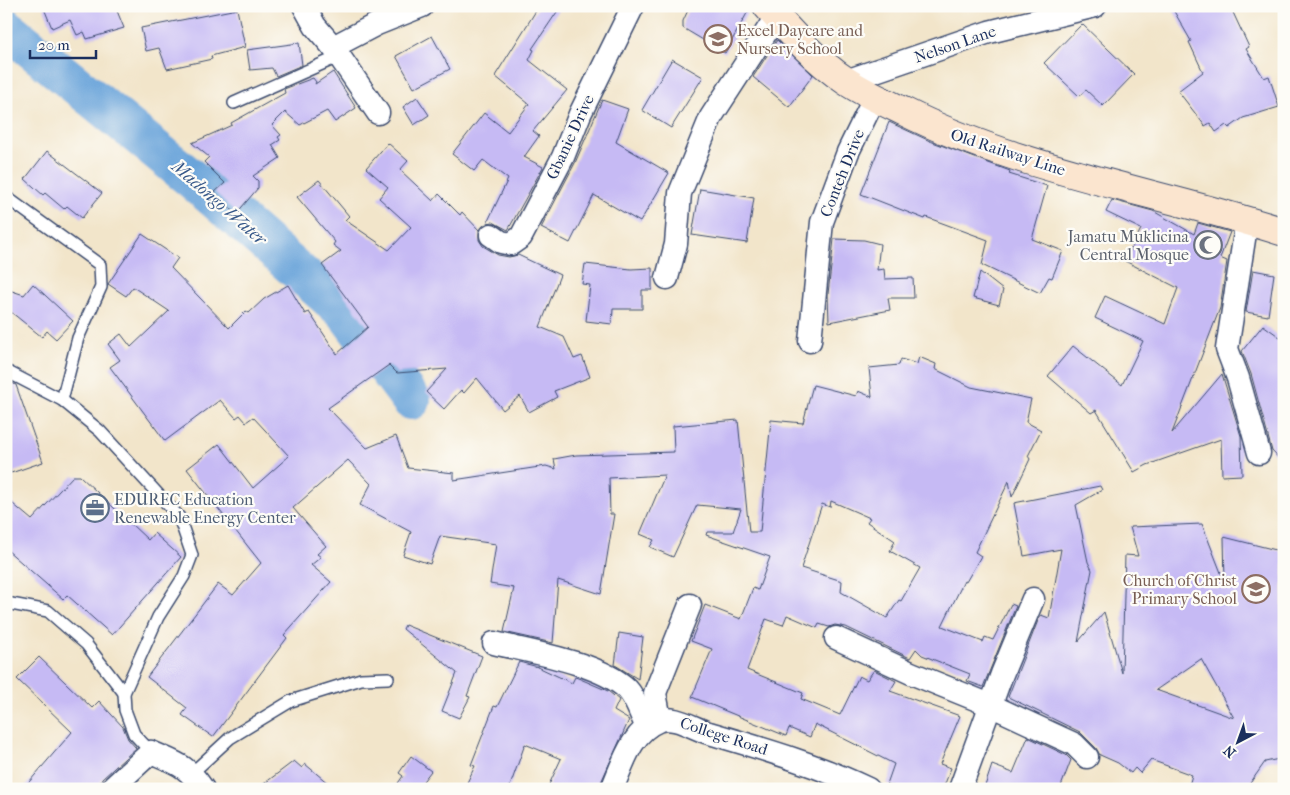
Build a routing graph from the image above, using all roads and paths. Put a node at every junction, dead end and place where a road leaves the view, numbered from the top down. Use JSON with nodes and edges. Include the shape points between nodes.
{"nodes":[{"id":1,"x":304,"y":6,"type":"edge"},
{"id":2,"x":422,"y":6,"type":"edge"},
{"id":3,"x":633,"y":6,"type":"edge"},
{"id":4,"x":1095,"y":6,"type":"edge"},
{"id":5,"x":772,"y":11,"type":"edge"},
{"id":6,"x":336,"y":52,"type":"junction"},
{"id":7,"x":846,"y":82,"type":"junction"},
{"id":8,"x":875,"y":97,"type":"junction"},
{"id":9,"x":234,"y":102,"type":"dead end"},
{"id":10,"x":378,"y":113,"type":"dead end"},
{"id":11,"x":6,"y":197,"type":"edge"},
{"id":12,"x":1247,"y":220,"type":"junction"},
{"id":13,"x":1284,"y":232,"type":"edge"},
{"id":14,"x":491,"y":234,"type":"dead end"},
{"id":15,"x":667,"y":278,"type":"dead end"},
{"id":16,"x":810,"y":341,"type":"dead end"},
{"id":17,"x":6,"y":371,"type":"edge"},
{"id":18,"x":62,"y":400,"type":"junction"},
{"id":19,"x":1259,"y":453,"type":"dead end"},
{"id":20,"x":1033,"y":599,"type":"dead end"},
{"id":21,"x":6,"y":603,"type":"edge"},
{"id":22,"x":690,"y":605,"type":"dead end"},
{"id":23,"x":836,"y":638,"type":"dead end"},
{"id":24,"x":494,"y":643,"type":"dead end"},
{"id":25,"x":388,"y":678,"type":"dead end"},
{"id":26,"x":124,"y":692,"type":"junction"},
{"id":27,"x":990,"y":705,"type":"junction"},
{"id":28,"x":653,"y":723,"type":"junction"},
{"id":29,"x":151,"y":752,"type":"junction"},
{"id":30,"x":1087,"y":758,"type":"dead end"},
{"id":31,"x":197,"y":781,"type":"edge"},
{"id":32,"x":111,"y":789,"type":"edge"},
{"id":33,"x":612,"y":789,"type":"edge"},
{"id":34,"x":868,"y":789,"type":"edge"},
{"id":35,"x":960,"y":789,"type":"edge"}],
"edges":[{"from":1,"to":6,"type":"street"},
{"from":2,"to":6,"type":"street","via":[[377,24]]},
{"from":3,"to":14,"type":"street","name":"Gbanie Drive","via":[[580,114],[563,157],[521,237],[511,244],[501,242]]},
{"from":4,"to":7,"type":"street","name":"Nelson Lane","via":[[989,32]]},
{"from":5,"to":7,"type":"street","name":"Old Railway Line","via":[[811,53]]},
{"from":5,"to":15,"type":"street","via":[[712,117],[680,193],[676,244]]},
{"from":6,"to":9,"type":"lane"},
{"from":6,"to":10,"type":"street"},
{"from":7,"to":8,"type":"street","name":"Old Railway Line"},
{"from":8,"to":12,"type":"street","name":"Old Railway Line","via":[[938,129],[1045,166]]},
{"from":8,"to":16,"type":"street","name":"Conteh Drive","via":[[848,152],[822,222]]},
{"from":11,"to":18,"type":"lane","via":[[100,264],[101,287],[78,338]]},
{"from":12,"to":13,"type":"street","name":"Old Railway Line"},
{"from":12,"to":19,"type":"street","via":[[1227,349]]},
{"from":17,"to":18,"type":"lane"},
{"from":18,"to":26,"type":"lane","via":[[100,431],[179,518],[192,555],[184,576],[158,617]]},
{"from":20,"to":27,"type":"street"},
{"from":21,"to":26,"type":"lane","via":[[48,611],[86,644]]},
{"from":22,"to":28,"type":"street","via":[[655,693]]},
{"from":23,"to":27,"type":"street"},
{"from":24,"to":28,"type":"street","via":[[571,662],[613,679],[629,690]]},
{"from":25,"to":31,"type":"lane","via":[[361,679],[290,701],[230,738]]},
{"from":26,"to":29,"type":"lane","via":[[125,710],[134,734]]},
{"from":27,"to":30,"type":"street","via":[[1074,744]]},
{"from":27,"to":35,"type":"street"},
{"from":28,"to":33,"type":"street","via":[[636,737]]},
{"from":28,"to":34,"type":"street","name":"College Road","via":[[676,720],[706,733],[830,771]]},
{"from":29,"to":31,"type":"street"},
{"from":29,"to":32,"type":"street"}]}
